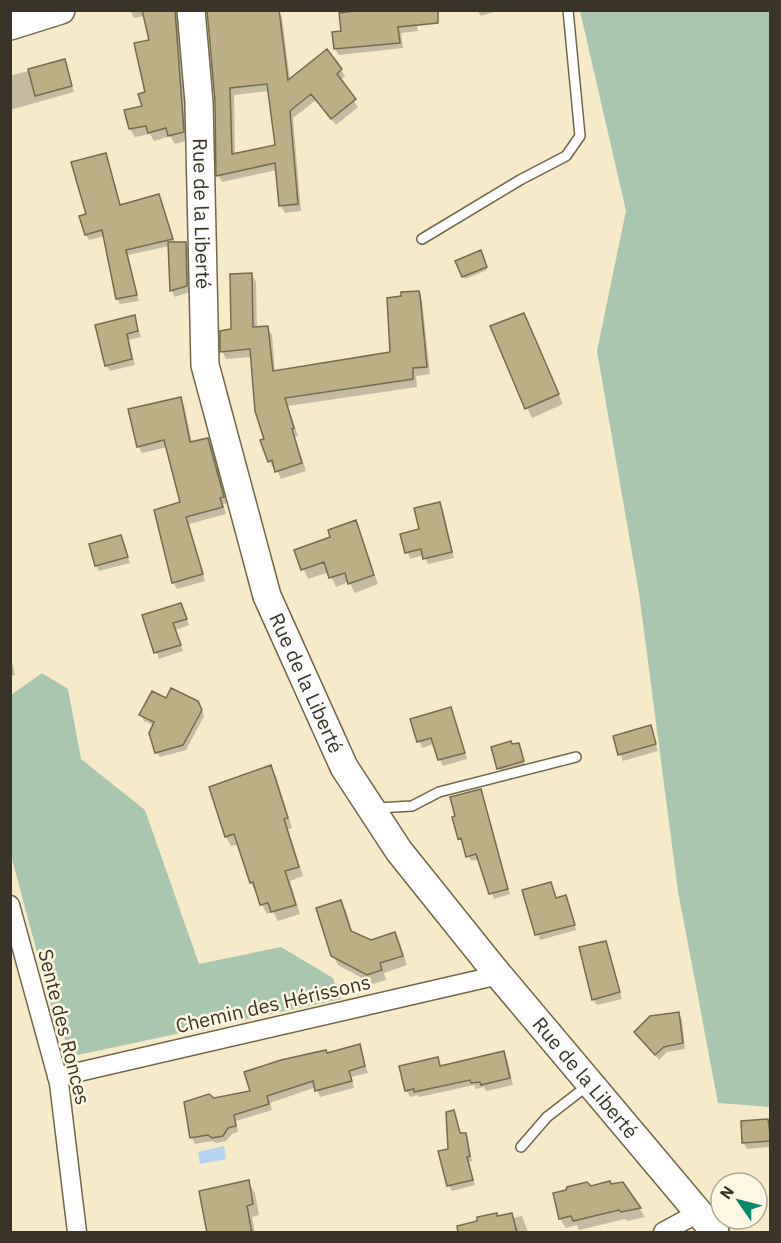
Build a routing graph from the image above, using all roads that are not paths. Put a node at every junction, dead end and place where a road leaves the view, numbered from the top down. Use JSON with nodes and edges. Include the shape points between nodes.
{"nodes":[{"id":1,"x":61,"y":10,"type":"edge"},
{"id":2,"x":191,"y":10,"type":"edge"},
{"id":3,"x":568,"y":10,"type":"edge"},
{"id":4,"x":10,"y":26,"type":"edge"},
{"id":5,"x":422,"y":239,"type":"dead end"},
{"id":6,"x":576,"y":757,"type":"dead end"},
{"id":7,"x":371,"y":808,"type":"junction"},
{"id":8,"x":10,"y":905,"type":"edge"},
{"id":9,"x":499,"y":975,"type":"junction"},
{"id":10,"x":57,"y":1077,"type":"junction"},
{"id":11,"x":589,"y":1084,"type":"junction"},
{"id":12,"x":522,"y":1147,"type":"dead end"},
{"id":13,"x":707,"y":1223,"type":"edge"},
{"id":14,"x":77,"y":1233,"type":"edge"},
{"id":15,"x":663,"y":1233,"type":"edge"}],
"edges":[{"from":1,"to":4,"type":"street"},
{"from":2,"to":7,"type":"street","name":"Rue de la Liberté","via":[[199,102],[206,365],[267,596],[344,767]]},
{"from":3,"to":5,"type":"lane","via":[[580,136],[566,156]]},
{"from":6,"to":7,"type":"lane","via":[[439,792],[412,806]]},
{"from":7,"to":9,"type":"street","name":"Rue de la Liberté","via":[[399,851]]},
{"from":8,"to":10,"type":"street","name":"Sente des Ronces"},
{"from":9,"to":10,"type":"street","name":"Chemin des Hérissons"},
{"from":9,"to":11,"type":"street","name":"Rue de la Liberté"},
{"from":10,"to":14,"type":"street","name":"Sente des Ronces"},
{"from":11,"to":12,"type":"lane","via":[[547,1117]]},
{"from":11,"to":13,"type":"street","name":"Rue de la Liberté"},
{"from":13,"to":15,"type":"street"}]}
